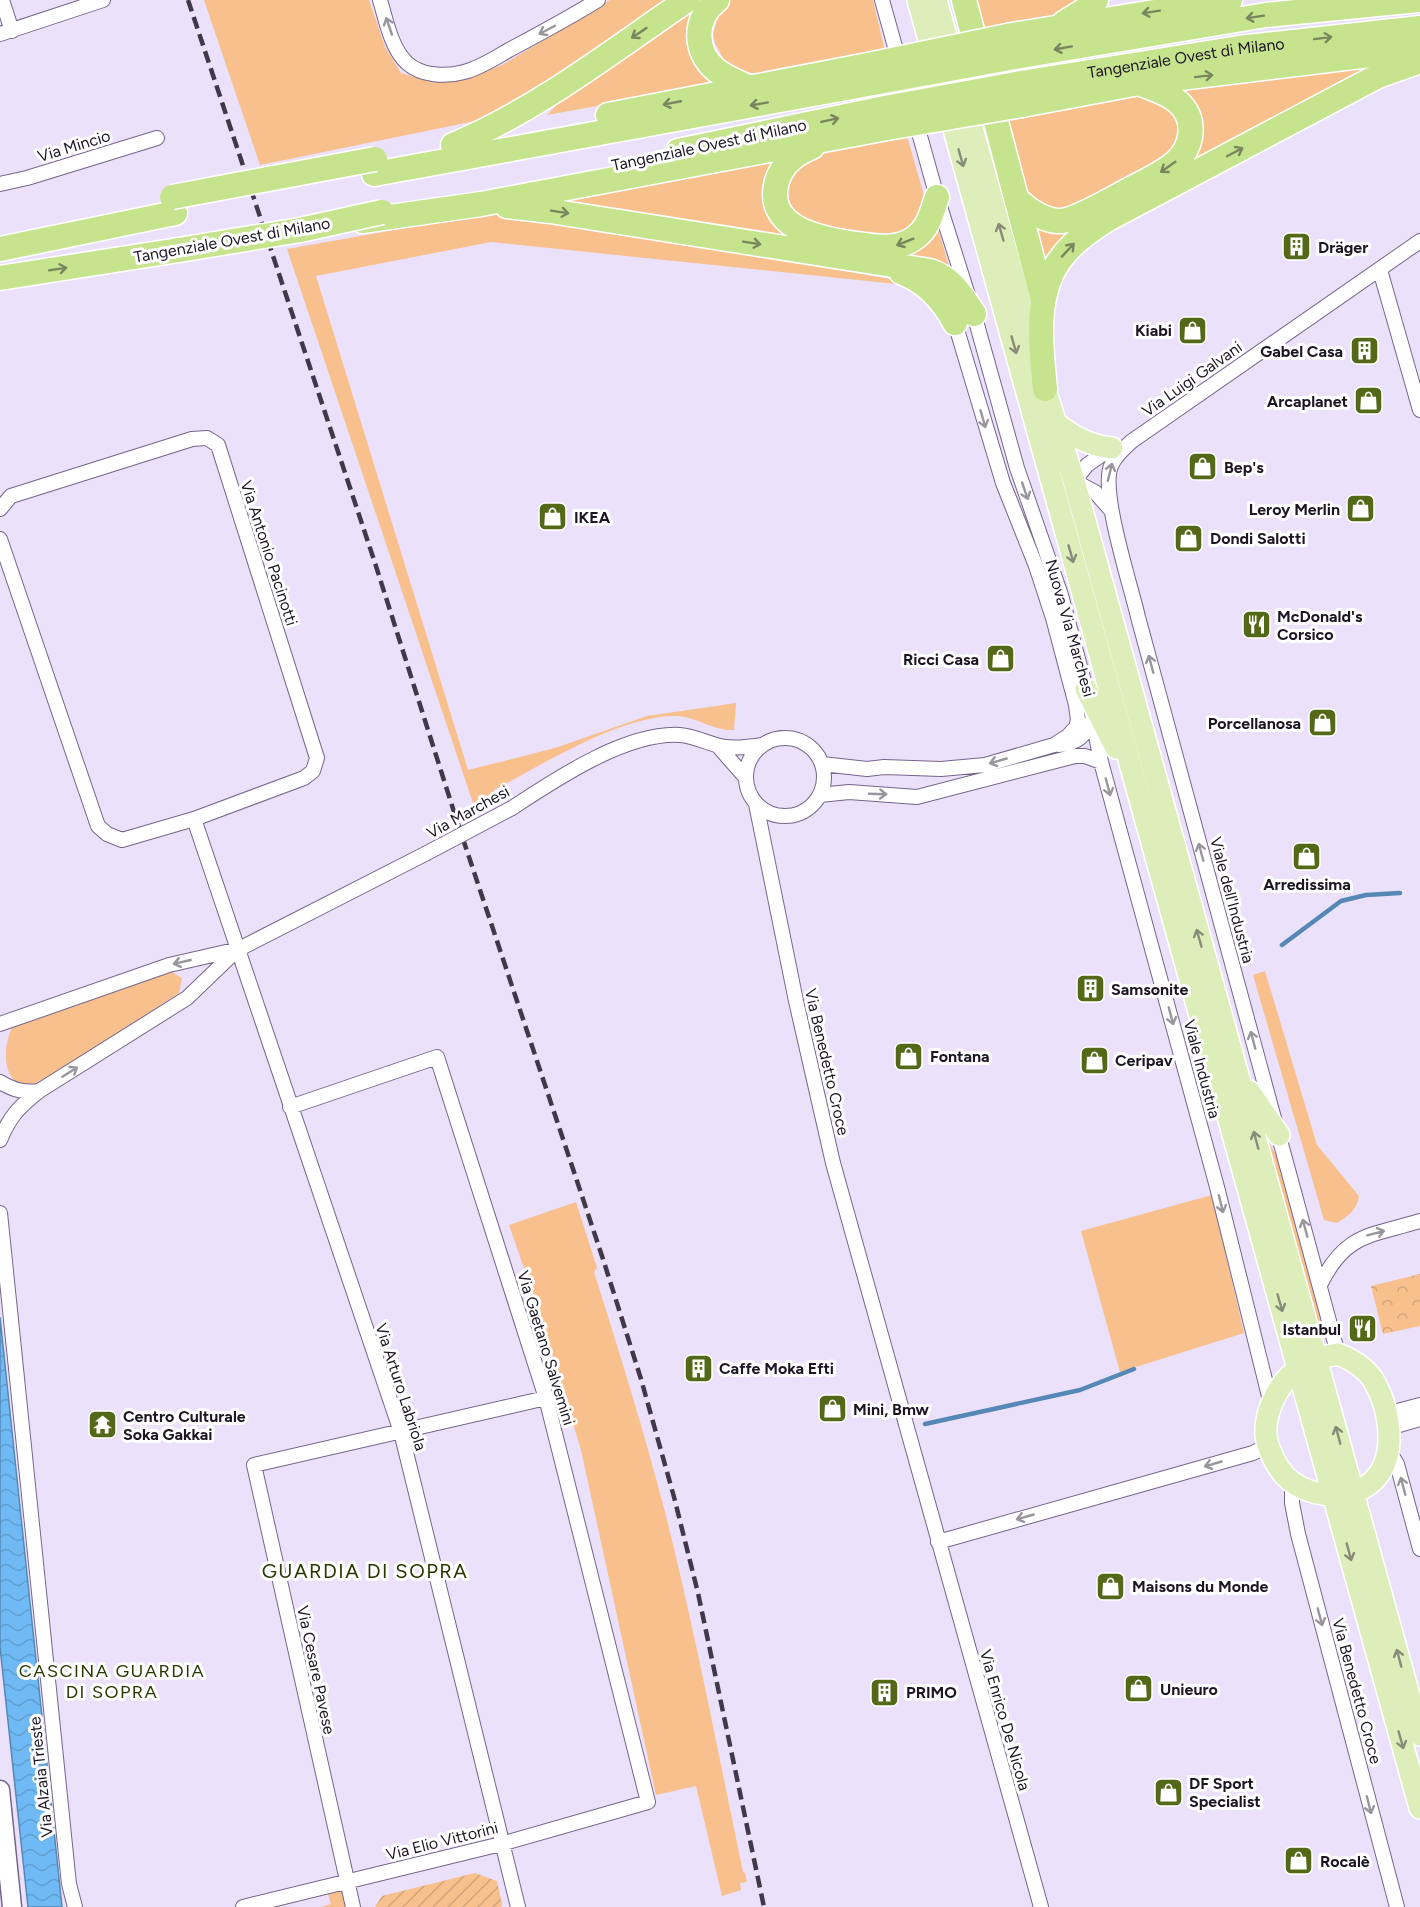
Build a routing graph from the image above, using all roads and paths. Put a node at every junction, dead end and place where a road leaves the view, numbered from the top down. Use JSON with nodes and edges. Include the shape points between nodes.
{"nodes":[{"id":1,"x":2,"y":0,"type":"edge"},
{"id":2,"x":103,"y":0,"type":"edge"},
{"id":3,"x":380,"y":0,"type":"edge"},
{"id":4,"x":598,"y":0,"type":"edge"},
{"id":5,"x":687,"y":0,"type":"edge"},
{"id":6,"x":717,"y":0,"type":"edge"},
{"id":7,"x":882,"y":0,"type":"edge"},
{"id":8,"x":918,"y":0,"type":"edge"},
{"id":9,"x":936,"y":0,"type":"edge"},
{"id":10,"x":964,"y":0,"type":"edge"},
{"id":11,"x":1096,"y":0,"type":"edge"},
{"id":12,"x":1230,"y":0,"type":"edge"},
{"id":13,"x":1418,"y":0,"type":"edge"},
{"id":14,"x":1420,"y":28,"type":"edge"},
{"id":15,"x":6,"y":33,"type":"edge"},
{"id":16,"x":1018,"y":41,"type":"junction"},
{"id":17,"x":1420,"y":49,"type":"edge"},
{"id":18,"x":1420,"y":61,"type":"edge"},
{"id":19,"x":876,"y":73,"type":"junction"},
{"id":20,"x":1139,"y":83,"type":"junction"},
{"id":21,"x":750,"y":88,"type":"junction"},
{"id":22,"x":1019,"y":94,"type":"junction"},
{"id":23,"x":886,"y":118,"type":"junction"},
{"id":24,"x":157,"y":138,"type":"dead end"},
{"id":25,"x":828,"y":140,"type":"junction"},
{"id":26,"x":453,"y":145,"type":"junction"},
{"id":27,"x":374,"y":166,"type":"junction"},
{"id":28,"x":0,"y":184,"type":"edge"},
{"id":29,"x":937,"y":197,"type":"junction"},
{"id":30,"x":1018,"y":200,"type":"junction"},
{"id":31,"x":481,"y":204,"type":"junction"},
{"id":32,"x":382,"y":215,"type":"junction"},
{"id":33,"x":1420,"y":241,"type":"edge"},
{"id":34,"x":0,"y":249,"type":"edge"},
{"id":35,"x":1380,"y":270,"type":"junction"},
{"id":36,"x":0,"y":278,"type":"edge"},
{"id":37,"x":1043,"y":302,"type":"junction"},
{"id":38,"x":964,"y":318,"type":"junction"},
{"id":39,"x":1045,"y":389,"type":"junction"},
{"id":40,"x":1420,"y":410,"type":"edge"},
{"id":41,"x":1056,"y":423,"type":"junction"},
{"id":42,"x":1122,"y":444,"type":"junction"},
{"id":43,"x":1074,"y":481,"type":"junction"},
{"id":44,"x":0,"y":509,"type":"edge"},
{"id":45,"x":1111,"y":510,"type":"junction"},
{"id":46,"x":1061,"y":515,"type":"junction"},
{"id":47,"x":0,"y":539,"type":"edge"},
{"id":48,"x":1086,"y":689,"type":"junction"},
{"id":49,"x":1093,"y":717,"type":"junction"},
{"id":50,"x":762,"y":745,"type":"junction"},
{"id":51,"x":1054,"y":745,"type":"junction"},
{"id":52,"x":718,"y":746,"type":"junction"},
{"id":53,"x":1101,"y":762,"type":"junction"},
{"id":54,"x":822,"y":764,"type":"junction"},
{"id":55,"x":746,"y":778,"type":"junction"},
{"id":56,"x":1137,"y":791,"type":"junction"},
{"id":57,"x":820,"y":795,"type":"junction"},
{"id":58,"x":756,"y":804,"type":"junction"},
{"id":59,"x":783,"y":816,"type":"junction"},
{"id":60,"x":194,"y":819,"type":"junction"},
{"id":61,"x":766,"y":851,"type":"junction"},
{"id":62,"x":239,"y":949,"type":"junction"},
{"id":63,"x":0,"y":1024,"type":"edge"},
{"id":64,"x":1238,"y":1075,"type":"junction"},
{"id":65,"x":0,"y":1082,"type":"edge"},
{"id":66,"x":39,"y":1091,"type":"junction"},
{"id":67,"x":291,"y":1107,"type":"junction"},
{"id":68,"x":1279,"y":1135,"type":"junction"},
{"id":69,"x":0,"y":1140,"type":"edge"},
{"id":70,"x":0,"y":1213,"type":"edge"},
{"id":71,"x":1420,"y":1221,"type":"edge"},
{"id":72,"x":865,"y":1279,"type":"joint"},
{"id":73,"x":1322,"y":1292,"type":"junction"},
{"id":74,"x":1338,"y":1354,"type":"junction"},
{"id":75,"x":1317,"y":1358,"type":"junction"},
{"id":76,"x":1298,"y":1369,"type":"junction"},
{"id":77,"x":546,"y":1398,"type":"junction"},
{"id":78,"x":1271,"y":1404,"type":"junction"},
{"id":79,"x":1420,"y":1405,"type":"edge"},
{"id":80,"x":1420,"y":1419,"type":"edge"},
{"id":81,"x":1388,"y":1430,"type":"junction"},
{"id":82,"x":401,"y":1432,"type":"junction"},
{"id":83,"x":1268,"y":1445,"type":"junction"},
{"id":84,"x":1292,"y":1482,"type":"junction"},
{"id":85,"x":1343,"y":1494,"type":"junction"},
{"id":86,"x":938,"y":1542,"type":"junction"},
{"id":87,"x":1420,"y":1549,"type":"edge"},
{"id":88,"x":1420,"y":1735,"type":"edge"},
{"id":89,"x":0,"y":1790,"type":"edge"},
{"id":90,"x":648,"y":1802,"type":"joint"},
{"id":91,"x":1420,"y":1808,"type":"edge"},
{"id":92,"x":501,"y":1844,"type":"junction"},
{"id":93,"x":346,"y":1882,"type":"junction"},
{"id":94,"x":12,"y":1907,"type":"edge"},
{"id":95,"x":75,"y":1907,"type":"edge"},
{"id":96,"x":243,"y":1907,"type":"edge"},
{"id":97,"x":352,"y":1907,"type":"edge"},
{"id":98,"x":518,"y":1907,"type":"edge"},
{"id":99,"x":1041,"y":1907,"type":"edge"},
{"id":100,"x":1397,"y":1907,"type":"edge"}],
"edges":[{"from":1,"to":15,"type":"street"},
{"from":2,"to":15,"type":"street"},
{"from":4,"to":3,"type":"street","one_way":true,"via":[[478,67],[445,75],[419,70],[404,60]]},
{"from":5,"to":26,"type":"highway","one_way":true,"via":[[521,112]]},
{"from":6,"to":21,"type":"highway","via":[[702,19],[702,49],[716,70]]},
{"from":7,"to":29,"type":"street"},
{"from":8,"to":46,"type":"main road","one_way":true},
{"from":39,"to":9,"type":"main road","one_way":true},
{"from":10,"to":30,"type":"highway"},
{"from":11,"to":16,"type":"highway","via":[[1062,24]]},
{"from":12,"to":16,"type":"highway","one_way":true},
{"from":13,"to":16,"type":"highway","name":"Tangenziale Ovest di Milano","one_way":true},
{"from":22,"to":14,"type":"highway","name":"Tangenziale Ovest di Milano","one_way":true,"via":[[1239,48]]},
{"from":16,"to":19,"type":"highway","bridge":true},
{"from":20,"to":17,"type":"highway","one_way":true},
{"from":37,"to":18,"type":"highway","one_way":true,"via":[[1060,259],[1099,225],[1378,76]]},
{"from":19,"to":21,"type":"highway"},
{"from":19,"to":27,"type":"highway","name":"Tangenziale Ovest di Milano","one_way":true},
{"from":20,"to":22,"type":"highway"},
{"from":20,"to":30,"type":"highway","one_way":true,"via":[[1172,97],[1186,111],[1191,134],[1178,160],[1115,198],[1065,220],[1037,214]]},
{"from":21,"to":26,"type":"highway","one_way":true},
{"from":22,"to":23,"type":"highway","name":"Tangenziale Ovest di Milano","bridge":true},
{"from":23,"to":25,"type":"highway"},
{"from":32,"to":23,"type":"highway","name":"Tangenziale Ovest di Milano","one_way":true},
{"from":24,"to":28,"type":"street","name":"Via Mincio"},
{"from":29,"to":25,"type":"highway","one_way":true,"via":[[923,231],[898,246],[875,247],[826,239],[795,227],[784,218],[775,197],[781,172],[793,157]]},
{"from":25,"to":31,"type":"highway"},
{"from":26,"to":27,"type":"highway"},
{"from":27,"to":34,"type":"highway","bridge":true,"via":[[92,218],[30,244]]},
{"from":29,"to":38,"type":"street"},
{"from":30,"to":37,"type":"highway"},
{"from":31,"to":32,"type":"highway"},
{"from":31,"to":38,"type":"highway","one_way":true,"via":[[550,211],[924,269],[952,283]]},
{"from":36,"to":32,"type":"highway","name":"Tangenziale Ovest di Milano","one_way":true,"bridge":true},
{"from":33,"to":35,"type":"street","name":"Via Luigi Galvani"},
{"from":35,"to":40,"type":"street"},
{"from":35,"to":42,"type":"street","name":"Via Luigi Galvani"},
{"from":37,"to":39,"type":"highway"},
{"from":38,"to":48,"type":"street","name":"Viale Industria","one_way":true,"via":[[1061,595]]},
{"from":38,"to":51,"type":"street","name":"Nuova Via Marchesi","one_way":true,"via":[[1003,483],[1048,600],[1076,705],[1076,727]]},
{"from":39,"to":41,"type":"main road"},
{"from":41,"to":42,"type":"main road","via":[[1081,440],[1101,447]]},
{"from":41,"to":43,"type":"main road"},
{"from":42,"to":43,"type":"street","name":"Via Luigi Galvani","via":[[1087,465]]},
{"from":45,"to":42,"type":"street","name":"Via Luigi Galvani","one_way":true,"via":[[1110,466]]},
{"from":43,"to":45,"type":"street","via":[[1095,492]]},
{"from":43,"to":46,"type":"street"},
{"from":64,"to":43,"type":"main road","one_way":true},
{"from":44,"to":60,"type":"street","name":"Via Antonio Pacinotti","via":[[11,496],[192,439],[207,438],[218,445],[317,758],[313,771],[304,778]]},
{"from":68,"to":45,"type":"street","name":"Viale dell'Industria","one_way":true},
{"from":46,"to":56,"type":"main road","one_way":true},
{"from":47,"to":60,"type":"street","name":"Via Antonio Pacinotti","via":[[99,826],[122,840]]},
{"from":48,"to":49,"type":"street","name":"Viale Industria"},
{"from":48,"to":56,"type":"main road"},
{"from":49,"to":51,"type":"street","via":[[1080,739]]},
{"from":49,"to":53,"type":"street","name":"Viale Industria"},
{"from":50,"to":52,"type":"street","name":"Via Marchesi"},
{"from":50,"to":54,"type":"street","via":[[778,738],[796,739],[812,748]]},
{"from":50,"to":55,"type":"street","via":[[753,754]]},
{"from":51,"to":54,"type":"street","name":"Nuova Via Marchesi","one_way":true,"via":[[985,765],[941,769],[853,769]]},
{"from":52,"to":55,"type":"street"},
{"from":52,"to":62,"type":"street","name":"Via Marchesi","bridge":true,"via":[[682,735],[662,735],[610,752],[512,808]]},
{"from":57,"to":53,"type":"street","one_way":true,"via":[[849,792],[917,797],[1075,756]]},
{"from":53,"to":78,"type":"street","name":"Viale Industria","one_way":true,"via":[[1199,1120]]},
{"from":54,"to":57,"type":"street"},
{"from":55,"to":58,"type":"street"},
{"from":56,"to":76,"type":"main road","one_way":true},
{"from":57,"to":59,"type":"street","via":[[804,811]]},
{"from":58,"to":59,"type":"street"},
{"from":58,"to":61,"type":"street","name":"Via Benedetto Croce"},
{"from":59,"to":61,"type":"street","via":[[769,833]]},
{"from":60,"to":62,"type":"street"},
{"from":61,"to":72,"type":"street","name":"Via Benedetto Croce","via":[[833,1163]]},
{"from":62,"to":63,"type":"street","name":"Via Marchesi","one_way":true,"via":[[169,965]]},
{"from":66,"to":62,"type":"street","name":"Via Marchesi","one_way":true,"via":[[187,998]]},
{"from":62,"to":67,"type":"street","name":"Via Arturo Labriola"},
{"from":64,"to":68,"type":"main road"},
{"from":75,"to":64,"type":"main road","one_way":true},
{"from":65,"to":66,"type":"street","via":[[13,1090]]},
{"from":66,"to":69,"type":"street","name":"Via Marchesi","via":[[8,1120]]},
{"from":67,"to":77,"type":"street","name":"Via Gaetano Salvemini","via":[[437,1057]]},
{"from":67,"to":82,"type":"street","name":"Via Arturo Labriola"},
{"from":73,"to":68,"type":"street","name":"Viale dell'Industria","one_way":true},
{"from":70,"to":95,"type":"street","name":"Via Alzaia Trieste","via":[[69,1884]]},
{"from":73,"to":71,"type":"street","one_way":true,"via":[[1327,1269],[1353,1242]]},
{"from":72,"to":86,"type":"street","name":"Via Enrico De Nicola"},
{"from":73,"to":74,"type":"street"},
{"from":74,"to":75,"type":"main road"},
{"from":74,"to":81,"type":"main road","via":[[1359,1365],[1376,1385]]},
{"from":75,"to":76,"type":"main road"},
{"from":85,"to":75,"type":"main road","one_way":true},
{"from":76,"to":78,"type":"main road"},
{"from":76,"to":85,"type":"main road"},
{"from":77,"to":82,"type":"street"},
{"from":77,"to":90,"type":"street","name":"Via Gaetano Salvemini"},
{"from":78,"to":83,"type":"main road","via":[[1266,1427]]},
{"from":79,"to":81,"type":"street"},
{"from":80,"to":81,"type":"street"},
{"from":81,"to":85,"type":"main road","via":[[1380,1473]]},
{"from":87,"to":81,"type":"street","one_way":true},
{"from":82,"to":92,"type":"street","name":"Via Arturo Labriola"},
{"from":82,"to":93,"type":"street","name":"Via Cesare Pavese","via":[[254,1465]]},
{"from":83,"to":84,"type":"main road","via":[[1275,1463]]},
{"from":83,"to":86,"type":"street","one_way":true,"via":[[1253,1453]]},
{"from":84,"to":85,"type":"main road","via":[[1309,1491]]},
{"from":84,"to":100,"type":"street","name":"Via Benedetto Croce","one_way":true,"via":[[1298,1534]]},
{"from":88,"to":85,"type":"main road","one_way":true},
{"from":85,"to":91,"type":"main road","one_way":true},
{"from":86,"to":99,"type":"street","name":"Via Enrico De Nicola"},
{"from":89,"to":94,"type":"main road"},
{"from":90,"to":92,"type":"street","name":"Via Elio Vittorini"},
{"from":92,"to":93,"type":"street","name":"Via Elio Vittorini"},
{"from":92,"to":98,"type":"street","name":"Via Arturo Labriola"},
{"from":93,"to":96,"type":"street","name":"Via Elio Vittorini"},
{"from":93,"to":97,"type":"street","name":"Via Cesare Pavese"}]}
